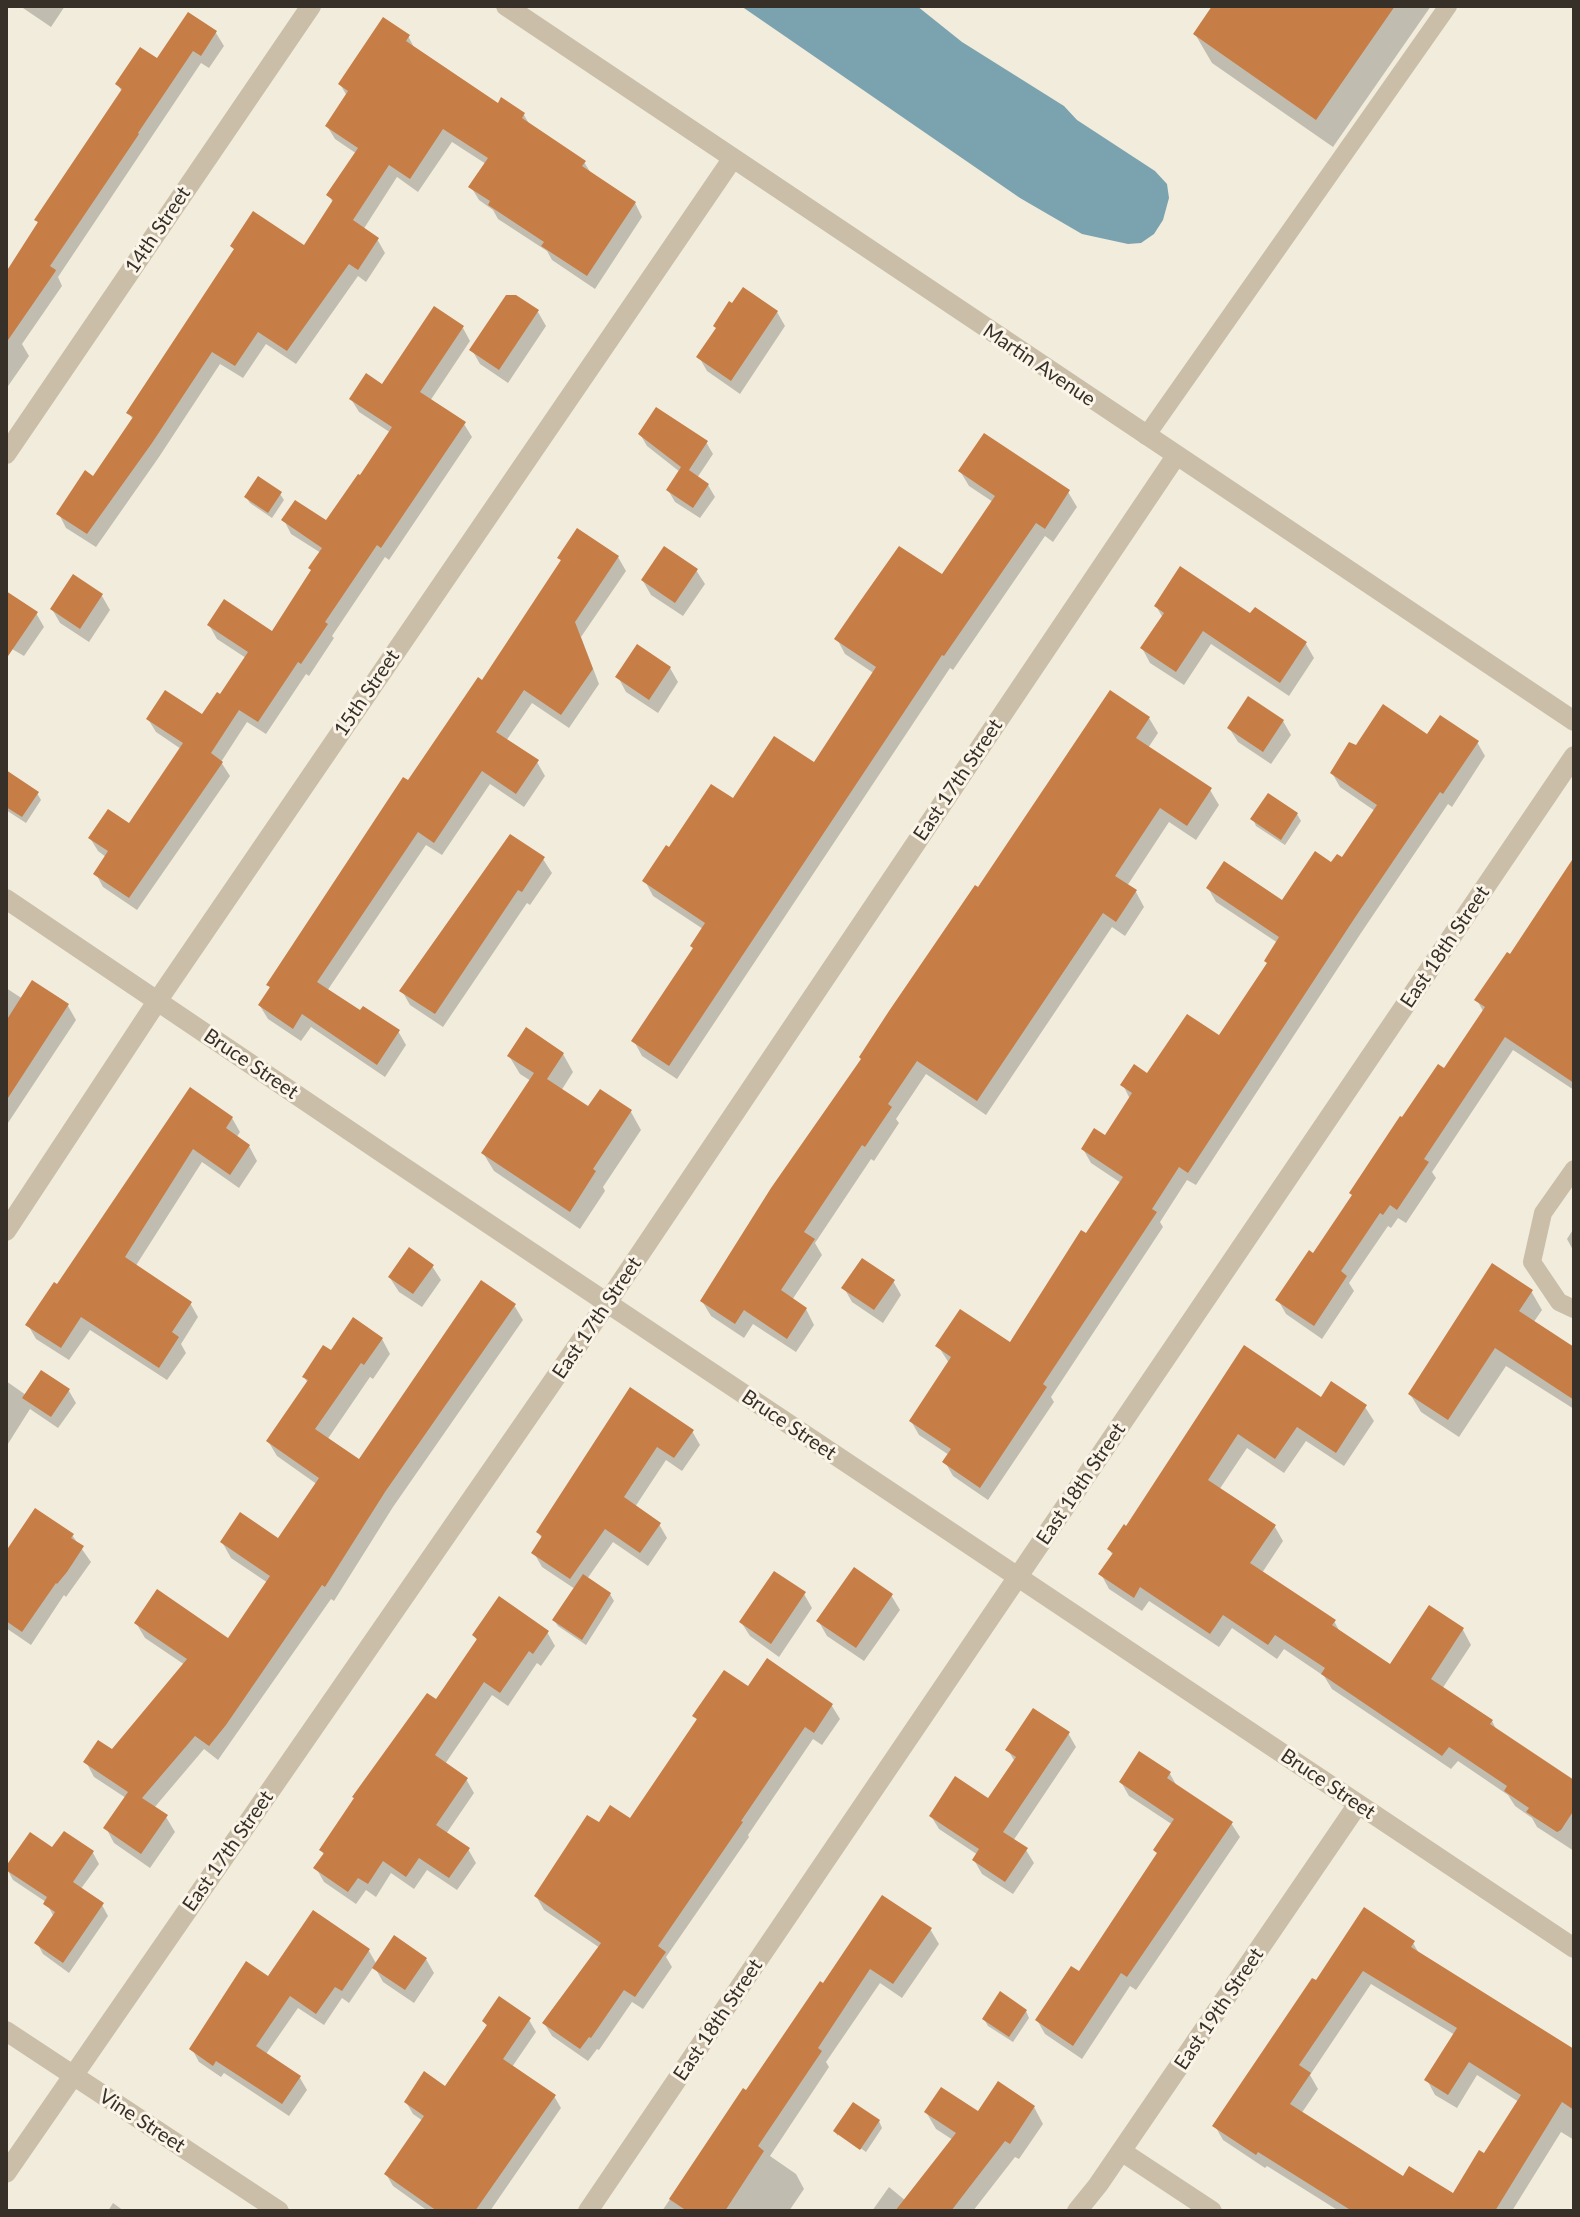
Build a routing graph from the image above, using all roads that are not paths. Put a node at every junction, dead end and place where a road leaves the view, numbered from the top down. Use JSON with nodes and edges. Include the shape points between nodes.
{"nodes":[{"id":1,"x":311,"y":6,"type":"edge"},
{"id":2,"x":506,"y":6,"type":"edge"},
{"id":3,"x":1448,"y":6,"type":"edge"},
{"id":4,"x":733,"y":158,"type":"junction"},
{"id":5,"x":1146,"y":436,"type":"junction"},
{"id":6,"x":6,"y":454,"type":"edge"},
{"id":7,"x":1176,"y":456,"type":"junction"},
{"id":8,"x":1574,"y":721,"type":"edge"},
{"id":9,"x":1574,"y":756,"type":"edge"},
{"id":10,"x":6,"y":899,"type":"edge"},
{"id":11,"x":158,"y":1000,"type":"junction"},
{"id":12,"x":1574,"y":1169,"type":"edge"},
{"id":13,"x":6,"y":1231,"type":"edge"},
{"id":14,"x":607,"y":1303,"type":"junction"},
{"id":15,"x":1574,"y":1309,"type":"edge"},
{"id":16,"x":1018,"y":1577,"type":"junction"},
{"id":17,"x":1358,"y":1804,"type":"junction"},
{"id":18,"x":1574,"y":1948,"type":"edge"},
{"id":19,"x":6,"y":2031,"type":"edge"},
{"id":20,"x":73,"y":2075,"type":"junction"},
{"id":21,"x":1121,"y":2151,"type":"junction"},
{"id":22,"x":6,"y":2173,"type":"edge"},
{"id":23,"x":279,"y":2211,"type":"edge"},
{"id":24,"x":588,"y":2211,"type":"edge"},
{"id":25,"x":1077,"y":2211,"type":"edge"},
{"id":26,"x":1212,"y":2211,"type":"edge"}],
"edges":[{"from":1,"to":6,"type":"street","name":"14th Street"},
{"from":2,"to":4,"type":"street","name":"Martin Avenue"},
{"from":3,"to":5,"type":"lane"},
{"from":4,"to":5,"type":"street","name":"Martin Avenue"},
{"from":4,"to":11,"type":"street","name":"15th Street"},
{"from":5,"to":7,"type":"street","name":"Martin Avenue"},
{"from":7,"to":8,"type":"street","name":"Martin Avenue"},
{"from":7,"to":14,"type":"street","name":"East 17th Street"},
{"from":9,"to":16,"type":"street","name":"East 18th Street"},
{"from":10,"to":11,"type":"street","name":"Bruce Street"},
{"from":11,"to":13,"type":"street","name":"15th Street"},
{"from":11,"to":14,"type":"street","name":"Bruce Street"},
{"from":12,"to":15,"type":"lane","via":[[1543,1213],[1532,1262],[1559,1302]]},
{"from":14,"to":16,"type":"street","name":"Bruce Street"},
{"from":14,"to":20,"type":"street","name":"East 17th Street"},
{"from":16,"to":17,"type":"street","name":"Bruce Street"},
{"from":16,"to":24,"type":"street","name":"East 18th Street"},
{"from":17,"to":18,"type":"street","name":"Bruce Street"},
{"from":17,"to":21,"type":"street","name":"East 19th Street"},
{"from":19,"to":20,"type":"street","name":"Vine Street"},
{"from":20,"to":22,"type":"street","name":"East 17th Street"},
{"from":20,"to":23,"type":"street","name":"Vine Street"},
{"from":21,"to":25,"type":"street","name":"East 19th Street"},
{"from":21,"to":26,"type":"street"}]}
